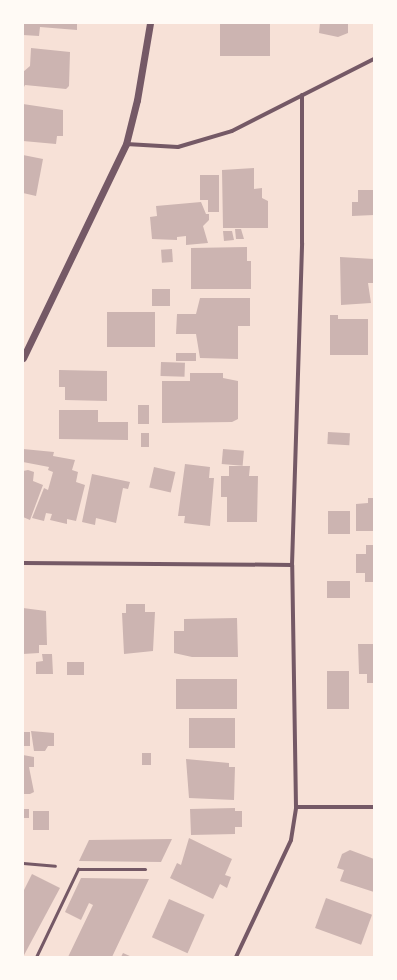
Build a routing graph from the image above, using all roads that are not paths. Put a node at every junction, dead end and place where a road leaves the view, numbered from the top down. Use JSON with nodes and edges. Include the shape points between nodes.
{"nodes":[{"id":1,"x":150,"y":23,"type":"edge"},
{"id":2,"x":374,"y":59,"type":"edge"},
{"id":3,"x":302,"y":95,"type":"junction"},
{"id":4,"x":126,"y":144,"type":"junction"},
{"id":5,"x":23,"y":358,"type":"edge"},
{"id":6,"x":23,"y":563,"type":"edge"},
{"id":7,"x":292,"y":565,"type":"junction"},
{"id":8,"x":296,"y":807,"type":"junction"},
{"id":9,"x":374,"y":807,"type":"edge"},
{"id":10,"x":23,"y":863,"type":"edge"},
{"id":11,"x":55,"y":866,"type":"dead end"},
{"id":12,"x":145,"y":869,"type":"dead end"},
{"id":13,"x":36,"y":957,"type":"edge"},
{"id":14,"x":236,"y":957,"type":"edge"}],
"edges":[{"from":1,"to":4,"type":"street","via":[[137,100]]},
{"from":2,"to":3,"type":"street"},
{"from":3,"to":4,"type":"street","via":[[232,131],[178,147]]},
{"from":3,"to":7,"type":"street","via":[[302,243]]},
{"from":4,"to":5,"type":"street"},
{"from":6,"to":7,"type":"street"},
{"from":7,"to":8,"type":"street"},
{"from":8,"to":9,"type":"street"},
{"from":8,"to":14,"type":"street","via":[[292,840]]},
{"from":10,"to":11,"type":"lane"},
{"from":12,"to":13,"type":"lane","via":[[78,869]]}]}
